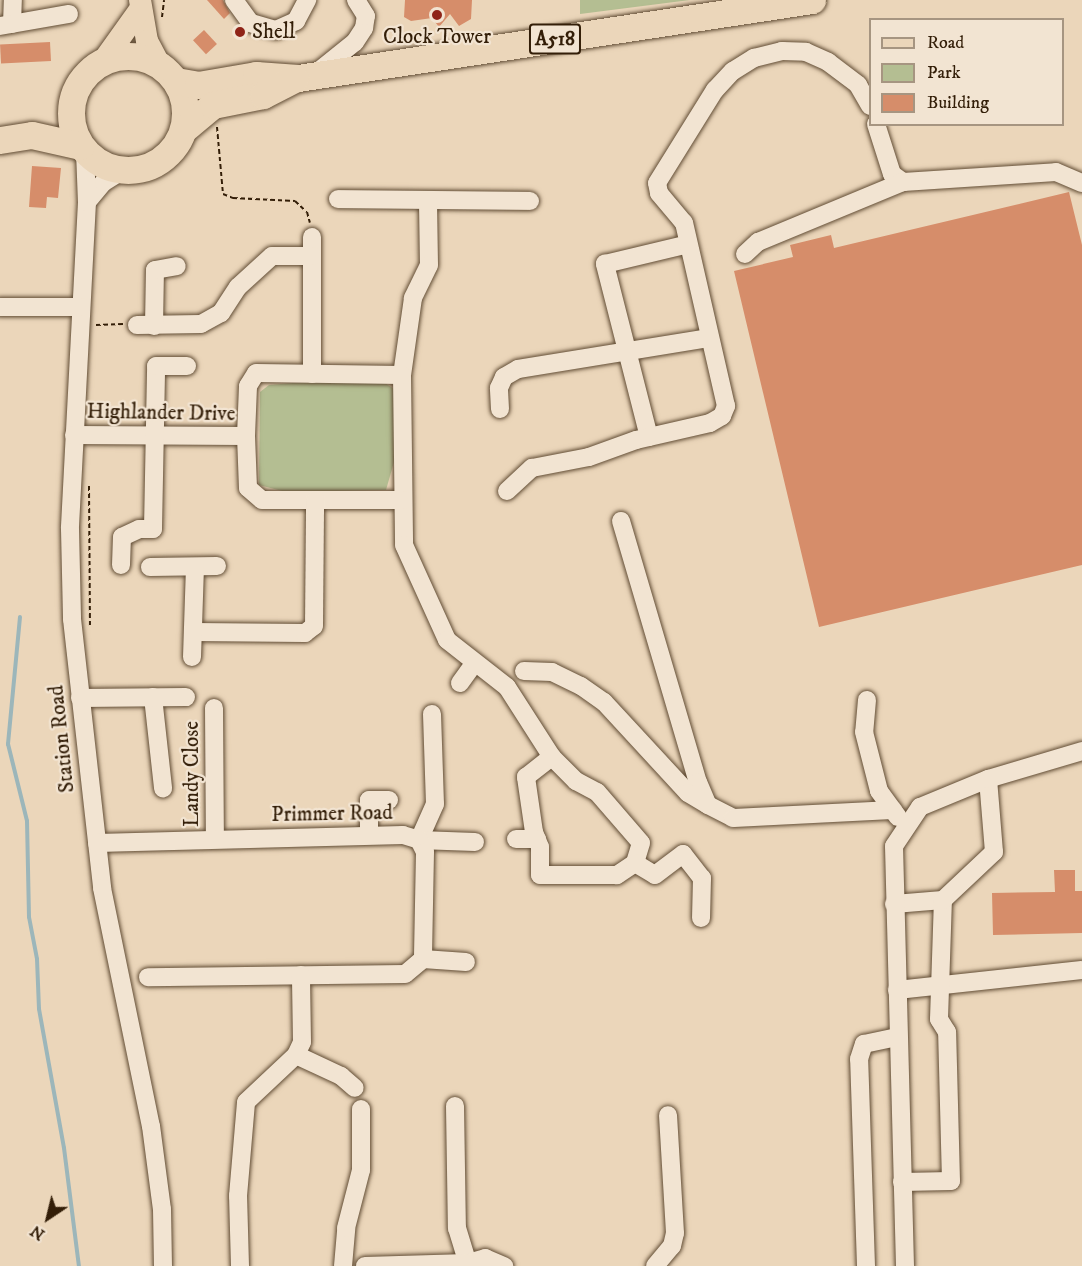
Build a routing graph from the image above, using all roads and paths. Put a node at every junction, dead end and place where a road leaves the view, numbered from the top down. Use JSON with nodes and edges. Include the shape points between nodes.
{"nodes":[{"id":1,"x":13,"y":0,"type":"edge"},
{"id":2,"x":164,"y":0,"type":"edge"},
{"id":3,"x":234,"y":0,"type":"edge"},
{"id":4,"x":308,"y":0,"type":"edge"},
{"id":5,"x":356,"y":0,"type":"edge"},
{"id":6,"x":812,"y":0,"type":"edge"},
{"id":7,"x":140,"y":5,"type":"edge"},
{"id":8,"x":69,"y":14,"type":"dead end"},
{"id":9,"x":162,"y":22,"type":"dead end"},
{"id":10,"x":6,"y":25,"type":"edge"},
{"id":11,"x":104,"y":60,"type":"junction"},
{"id":12,"x":168,"y":73,"type":"junction"},
{"id":13,"x":306,"y":76,"type":"junction"},
{"id":14,"x":72,"y":99,"type":"junction"},
{"id":15,"x":869,"y":104,"type":"edge"},
{"id":16,"x":217,"y":126,"type":"dead end"},
{"id":17,"x":877,"y":126,"type":"edge"},
{"id":18,"x":32,"y":135,"type":"junction"},
{"id":19,"x":185,"y":138,"type":"junction"},
{"id":20,"x":0,"y":140,"type":"edge"},
{"id":21,"x":83,"y":148,"type":"junction"},
{"id":22,"x":124,"y":176,"type":"junction"},
{"id":23,"x":903,"y":182,"type":"junction"},
{"id":24,"x":1082,"y":183,"type":"edge"},
{"id":25,"x":338,"y":199,"type":"dead end"},
{"id":26,"x":530,"y":201,"type":"dead end"},
{"id":27,"x":87,"y":202,"type":"junction"},
{"id":28,"x":428,"y":202,"type":"junction"},
{"id":29,"x":312,"y":237,"type":"joint"},
{"id":30,"x":688,"y":244,"type":"junction"},
{"id":31,"x":745,"y":254,"type":"dead end"},
{"id":32,"x":312,"y":256,"type":"junction"},
{"id":33,"x":177,"y":266,"type":"dead end"},
{"id":34,"x":0,"y":307,"type":"edge"},
{"id":35,"x":81,"y":307,"type":"junction"},
{"id":36,"x":145,"y":326,"type":"junction"},
{"id":37,"x":93,"y":336,"type":"dead end"},
{"id":38,"x":710,"y":338,"type":"junction"},
{"id":39,"x":626,"y":349,"type":"junction"},
{"id":40,"x":186,"y":366,"type":"dead end"},
{"id":41,"x":312,"y":374,"type":"junction"},
{"id":42,"x":402,"y":375,"type":"junction"},
{"id":43,"x":500,"y":409,"type":"dead end"},
{"id":44,"x":75,"y":435,"type":"junction"},
{"id":45,"x":154,"y":435,"type":"junction"},
{"id":46,"x":246,"y":436,"type":"junction"},
{"id":47,"x":649,"y":437,"type":"junction"},
{"id":48,"x":89,"y":476,"type":"dead end"},
{"id":49,"x":507,"y":491,"type":"dead end"},
{"id":50,"x":315,"y":500,"type":"junction"},
{"id":51,"x":403,"y":500,"type":"junction"},
{"id":52,"x":621,"y":521,"type":"dead end"},
{"id":53,"x":122,"y":565,"type":"dead end"},
{"id":54,"x":217,"y":566,"type":"dead end"},
{"id":55,"x":150,"y":567,"type":"dead end"},
{"id":56,"x":195,"y":567,"type":"junction"},
{"id":57,"x":193,"y":632,"type":"junction"},
{"id":58,"x":90,"y":634,"type":"dead end"},
{"id":59,"x":192,"y":657,"type":"dead end"},
{"id":60,"x":474,"y":664,"type":"junction"},
{"id":61,"x":524,"y":671,"type":"dead end"},
{"id":62,"x":460,"y":683,"type":"dead end"},
{"id":63,"x":153,"y":697,"type":"junction"},
{"id":64,"x":186,"y":697,"type":"dead end"},
{"id":65,"x":80,"y":698,"type":"junction"},
{"id":66,"x":867,"y":700,"type":"dead end"},
{"id":67,"x":214,"y":708,"type":"dead end"},
{"id":68,"x":432,"y":714,"type":"dead end"},
{"id":69,"x":1082,"y":751,"type":"edge"},
{"id":70,"x":552,"y":757,"type":"junction"},
{"id":71,"x":988,"y":779,"type":"junction"},
{"id":72,"x":164,"y":788,"type":"dead end"},
{"id":73,"x":389,"y":800,"type":"dead end"},
{"id":74,"x":708,"y":805,"type":"junction"},
{"id":75,"x":893,"y":810,"type":"junction"},
{"id":76,"x":905,"y":825,"type":"junction"},
{"id":77,"x":369,"y":835,"type":"junction"},
{"id":78,"x":215,"y":839,"type":"junction"},
{"id":79,"x":516,"y":839,"type":"dead end"},
{"id":80,"x":537,"y":839,"type":"junction"},
{"id":81,"x":419,"y":840,"type":"junction"},
{"id":82,"x":475,"y":842,"type":"dead end"},
{"id":83,"x":97,"y":843,"type":"junction"},
{"id":84,"x":635,"y":863,"type":"junction"},
{"id":85,"x":943,"y":900,"type":"junction"},
{"id":86,"x":894,"y":903,"type":"junction"},
{"id":87,"x":701,"y":918,"type":"dead end"},
{"id":88,"x":423,"y":959,"type":"junction"},
{"id":89,"x":466,"y":962,"type":"dead end"},
{"id":90,"x":1082,"y":970,"type":"edge"},
{"id":91,"x":302,"y":975,"type":"junction"},
{"id":92,"x":148,"y":977,"type":"dead end"},
{"id":93,"x":940,"y":986,"type":"junction"},
{"id":94,"x":897,"y":990,"type":"junction"},
{"id":95,"x":898,"y":1036,"type":"junction"},
{"id":96,"x":296,"y":1055,"type":"junction"},
{"id":97,"x":355,"y":1088,"type":"dead end"},
{"id":98,"x":455,"y":1106,"type":"dead end"},
{"id":99,"x":361,"y":1109,"type":"dead end"},
{"id":100,"x":668,"y":1115,"type":"dead end"},
{"id":101,"x":902,"y":1182,"type":"junction"},
{"id":102,"x":468,"y":1264,"type":"edge"},
{"id":103,"x":163,"y":1266,"type":"edge"},
{"id":104,"x":240,"y":1266,"type":"edge"},
{"id":105,"x":343,"y":1266,"type":"edge"},
{"id":106,"x":365,"y":1266,"type":"edge"},
{"id":107,"x":504,"y":1266,"type":"edge"},
{"id":108,"x":655,"y":1266,"type":"edge"},
{"id":109,"x":866,"y":1266,"type":"edge"},
{"id":110,"x":905,"y":1266,"type":"edge"}],
"edges":[{"from":1,"to":10,"type":"street"},
{"from":2,"to":9,"type":"path"},
{"from":3,"to":4,"type":"street","via":[[251,22],[276,30],[296,21]]},
{"from":5,"to":13,"type":"street","via":[[366,16],[364,28],[354,42]]},
{"from":6,"to":13,"type":"highway","number":"A518"},
{"from":7,"to":11,"type":"main road"},
{"from":7,"to":12,"type":"main road","via":[[147,41]]},
{"from":8,"to":10,"type":"street"},
{"from":11,"to":12,"type":"highway","via":[[142,57]]},
{"from":11,"to":14,"type":"highway","via":[[78,83]]},
{"from":12,"to":13,"type":"highway","number":"A518","via":[[198,85],[256,75]]},
{"from":12,"to":19,"type":"highway","via":[[184,105]]},
{"from":13,"to":19,"type":"highway","number":"A518","via":[[263,94],[213,105]]},
{"from":14,"to":18,"type":"highway"},
{"from":14,"to":21,"type":"highway","via":[[70,116]]},
{"from":15,"to":30,"type":"street","via":[[858,85],[828,62],[806,52],[782,51],[754,58],[733,71],[715,90],[657,183],[659,193],[684,223]]},
{"from":16,"to":29,"type":"path","via":[[223,194],[233,198],[295,201],[307,212]]},
{"from":17,"to":23,"type":"street","via":[[889,167]]},
{"from":18,"to":20,"type":"highway"},
{"from":18,"to":21,"type":"highway"},
{"from":19,"to":22,"type":"highway","via":[[153,164]]},
{"from":19,"to":22,"type":"path","via":[[174,165],[158,176]]},
{"from":21,"to":22,"type":"highway"},
{"from":21,"to":27,"type":"street","name":"Station Road"},
{"from":22,"to":27,"type":"street","via":[[104,182]]},
{"from":23,"to":24,"type":"street","via":[[1056,172]]},
{"from":23,"to":31,"type":"street","via":[[758,242]]},
{"from":25,"to":28,"type":"street"},
{"from":26,"to":28,"type":"street"},
{"from":27,"to":35,"type":"street","name":"Station Road"},
{"from":28,"to":42,"type":"street","via":[[429,265],[413,298]]},
{"from":29,"to":32,"type":"street"},
{"from":30,"to":38,"type":"street"},
{"from":30,"to":39,"type":"street","via":[[605,264]]},
{"from":32,"to":36,"type":"street","via":[[272,256],[244,280],[221,313],[201,324]]},
{"from":32,"to":41,"type":"street"},
{"from":33,"to":36,"type":"street","via":[[155,270],[155,296]]},
{"from":34,"to":35,"type":"street"},
{"from":35,"to":44,"type":"street","name":"Station Road"},
{"from":36,"to":37,"type":"path","via":[[93,325]]},
{"from":38,"to":39,"type":"street"},
{"from":38,"to":47,"type":"street","via":[[726,406],[722,416],[710,423]]},
{"from":39,"to":43,"type":"street","via":[[518,369],[504,377],[499,388]]},
{"from":39,"to":47,"type":"street"},
{"from":40,"to":45,"type":"street","via":[[156,366]]},
{"from":41,"to":42,"type":"street","name":"Highlander Drive"},
{"from":41,"to":46,"type":"street","name":"Highlander Drive","via":[[256,373],[248,386]]},
{"from":42,"to":51,"type":"street"},
{"from":44,"to":45,"type":"street","name":"Highlander Drive"},
{"from":44,"to":65,"type":"street","name":"Station Road","via":[[70,554]]},
{"from":45,"to":46,"type":"street","name":"Highlander Drive"},
{"from":45,"to":53,"type":"street","via":[[153,529],[139,529],[122,537]]},
{"from":46,"to":50,"type":"street","name":"Highlander Drive","via":[[248,488],[262,500]]},
{"from":47,"to":49,"type":"street","via":[[589,457],[532,468],[517,477]]},
{"from":48,"to":58,"type":"path"},
{"from":50,"to":51,"type":"street","name":"Highlander Drive"},
{"from":50,"to":57,"type":"street","via":[[314,626],[305,633]]},
{"from":51,"to":60,"type":"street","via":[[404,545],[447,640]]},
{"from":52,"to":74,"type":"street","via":[[691,760]]},
{"from":54,"to":56,"type":"street"},
{"from":55,"to":56,"type":"street"},
{"from":56,"to":57,"type":"street"},
{"from":57,"to":59,"type":"street"},
{"from":60,"to":62,"type":"street"},
{"from":60,"to":70,"type":"street","via":[[507,687]]},
{"from":61,"to":74,"type":"street","via":[[552,672],[589,691],[688,793]]},
{"from":63,"to":64,"type":"street"},
{"from":63,"to":65,"type":"street"},
{"from":63,"to":72,"type":"street"},
{"from":65,"to":83,"type":"street","name":"Station Road"},
{"from":66,"to":75,"type":"street","via":[[864,732],[879,791]]},
{"from":67,"to":78,"type":"street","name":"Landy Close"},
{"from":68,"to":81,"type":"street","via":[[435,804]]},
{"from":69,"to":71,"type":"street"},
{"from":70,"to":80,"type":"street","via":[[526,777]]},
{"from":70,"to":84,"type":"street","via":[[576,781],[597,792],[641,843]]},
{"from":71,"to":76,"type":"street","via":[[920,807]]},
{"from":71,"to":85,"type":"street","via":[[994,852]]},
{"from":73,"to":77,"type":"street","via":[[369,800]]},
{"from":74,"to":75,"type":"street","via":[[733,818]]},
{"from":75,"to":76,"type":"street"},
{"from":76,"to":86,"type":"street","via":[[894,846]]},
{"from":77,"to":78,"type":"street","name":"Primmer Road"},
{"from":77,"to":81,"type":"street","name":"Primmer Road","via":[[403,835]]},
{"from":78,"to":83,"type":"street","name":"Primmer Road"},
{"from":79,"to":80,"type":"street"},
{"from":80,"to":84,"type":"street","via":[[540,875],[617,875]]},
{"from":81,"to":82,"type":"street"},
{"from":81,"to":88,"type":"street","name":"Primmer Road","via":[[425,852]]},
{"from":83,"to":103,"type":"street","name":"Station Road","via":[[104,902],[151,1126],[162,1209]]},
{"from":84,"to":87,"type":"street","via":[[655,875],[683,854],[702,878]]},
{"from":85,"to":86,"type":"street"},
{"from":85,"to":93,"type":"street"},
{"from":86,"to":94,"type":"street"},
{"from":88,"to":89,"type":"street"},
{"from":88,"to":91,"type":"street","via":[[405,974]]},
{"from":90,"to":93,"type":"street"},
{"from":91,"to":92,"type":"street"},
{"from":91,"to":96,"type":"street","via":[[303,1027]]},
{"from":93,"to":94,"type":"street"},
{"from":93,"to":101,"type":"street","via":[[939,1019],[947,1032],[951,1181]]},
{"from":94,"to":95,"type":"street"},
{"from":95,"to":101,"type":"street"},
{"from":95,"to":109,"type":"street","via":[[864,1044],[859,1059]]},
{"from":96,"to":97,"type":"street","via":[[341,1076]]},
{"from":96,"to":104,"type":"street","via":[[246,1102],[238,1196]]},
{"from":98,"to":102,"type":"street","via":[[457,1228]]},
{"from":99,"to":105,"type":"street","via":[[361,1170],[346,1228]]},
{"from":100,"to":108,"type":"street","via":[[675,1233],[672,1246]]},
{"from":101,"to":110,"type":"street"},
{"from":102,"to":106,"type":"street"},
{"from":102,"to":107,"type":"street","via":[[485,1258]]}]}
